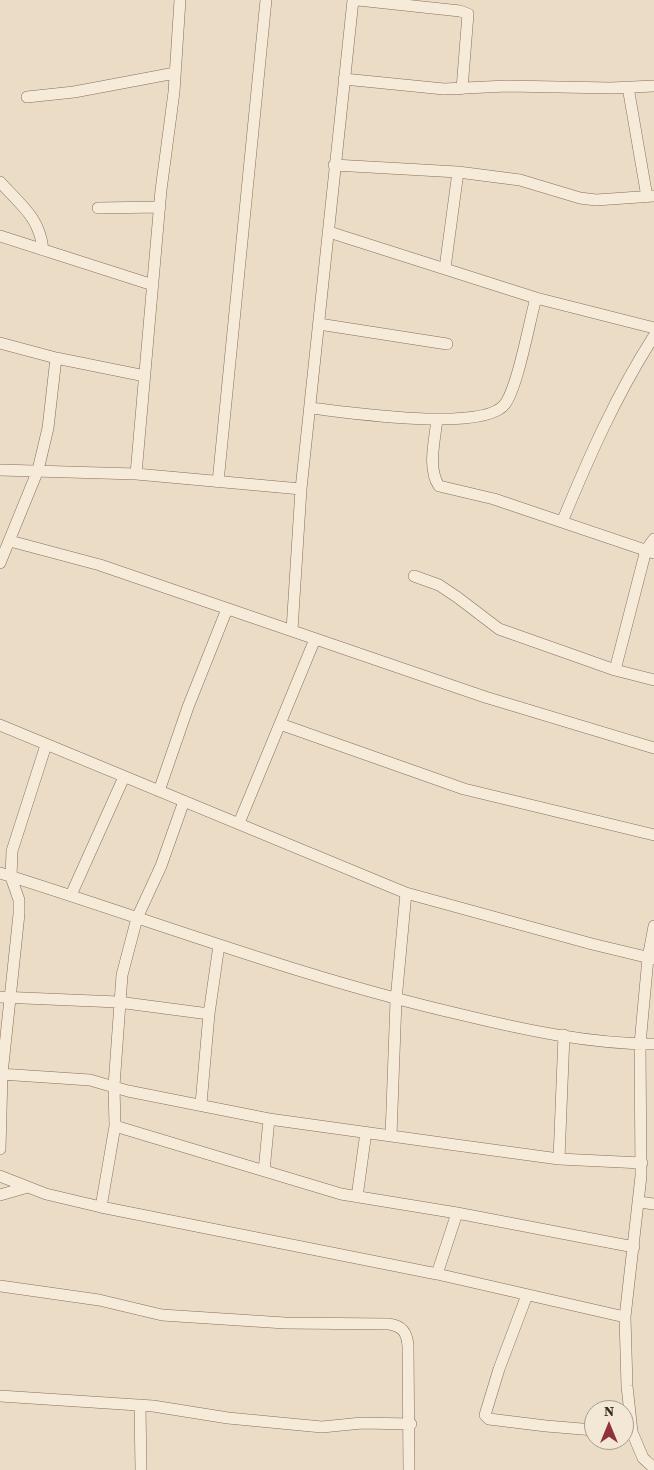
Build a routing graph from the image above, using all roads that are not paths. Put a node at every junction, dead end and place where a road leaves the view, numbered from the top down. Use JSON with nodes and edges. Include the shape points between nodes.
{"nodes":[{"id":1,"x":180,"y":0,"type":"edge"},
{"id":2,"x":266,"y":0,"type":"edge"},
{"id":3,"x":353,"y":0,"type":"edge"},
{"id":4,"x":358,"y":0,"type":"edge"},
{"id":5,"x":175,"y":73,"type":"junction"},
{"id":6,"x":344,"y":79,"type":"junction"},
{"id":7,"x":654,"y":86,"type":"edge"},
{"id":8,"x":628,"y":87,"type":"junction"},
{"id":9,"x":462,"y":89,"type":"junction"},
{"id":10,"x":27,"y":97,"type":"dead end"},
{"id":11,"x":334,"y":165,"type":"junction"},
{"id":12,"x":458,"y":172,"type":"junction"},
{"id":13,"x":0,"y":182,"type":"edge"},
{"id":14,"x":650,"y":196,"type":"edge"},
{"id":15,"x":160,"y":207,"type":"junction"},
{"id":16,"x":98,"y":208,"type":"dead end"},
{"id":17,"x":329,"y":232,"type":"junction"},
{"id":18,"x":0,"y":236,"type":"edge"},
{"id":19,"x":43,"y":250,"type":"junction"},
{"id":20,"x":445,"y":268,"type":"junction"},
{"id":21,"x":153,"y":285,"type":"junction"},
{"id":22,"x":536,"y":298,"type":"junction"},
{"id":23,"x":319,"y":324,"type":"junction"},
{"id":24,"x":654,"y":328,"type":"edge"},
{"id":25,"x":654,"y":336,"type":"edge"},
{"id":26,"x":0,"y":343,"type":"edge"},
{"id":27,"x":447,"y":344,"type":"dead end"},
{"id":28,"x":56,"y":358,"type":"junction"},
{"id":29,"x":145,"y":376,"type":"junction"},
{"id":30,"x":311,"y":408,"type":"junction"},
{"id":31,"x":437,"y":419,"type":"junction"},
{"id":32,"x":0,"y":470,"type":"edge"},
{"id":33,"x":38,"y":470,"type":"junction"},
{"id":34,"x":136,"y":474,"type":"junction"},
{"id":35,"x":218,"y":482,"type":"junction"},
{"id":36,"x":301,"y":489,"type":"junction"},
{"id":37,"x":562,"y":522,"type":"junction"},
{"id":38,"x":654,"y":539,"type":"edge"},
{"id":39,"x":10,"y":541,"type":"junction"},
{"id":40,"x":650,"y":552,"type":"edge"},
{"id":41,"x":0,"y":563,"type":"edge"},
{"id":42,"x":414,"y":576,"type":"dead end"},
{"id":43,"x":227,"y":609,"type":"junction"},
{"id":44,"x":292,"y":630,"type":"junction"},
{"id":45,"x":315,"y":639,"type":"junction"},
{"id":46,"x":615,"y":670,"type":"junction"},
{"id":47,"x":654,"y":680,"type":"edge"},
{"id":48,"x":280,"y":724,"type":"junction"},
{"id":49,"x":0,"y":725,"type":"edge"},
{"id":50,"x":46,"y":745,"type":"junction"},
{"id":51,"x":654,"y":748,"type":"edge"},
{"id":52,"x":124,"y":777,"type":"junction"},
{"id":53,"x":159,"y":791,"type":"junction"},
{"id":54,"x":184,"y":801,"type":"junction"},
{"id":55,"x":238,"y":823,"type":"junction"},
{"id":56,"x":654,"y":835,"type":"edge"},
{"id":57,"x":6,"y":875,"type":"edge"},
{"id":58,"x":406,"y":893,"type":"junction"},
{"id":59,"x":71,"y":895,"type":"junction"},
{"id":60,"x":137,"y":918,"type":"junction"},
{"id":61,"x":654,"y":926,"type":"edge"},
{"id":62,"x":219,"y":945,"type":"junction"},
{"id":63,"x":651,"y":958,"type":"edge"},
{"id":64,"x":5,"y":998,"type":"edge"},
{"id":65,"x":396,"y":1000,"type":"junction"},
{"id":66,"x":118,"y":1002,"type":"junction"},
{"id":67,"x":209,"y":1014,"type":"junction"},
{"id":68,"x":564,"y":1035,"type":"junction"},
{"id":69,"x":640,"y":1044,"type":"junction"},
{"id":70,"x":654,"y":1044,"type":"edge"},
{"id":71,"x":1,"y":1074,"type":"edge"},
{"id":72,"x":114,"y":1086,"type":"junction"},
{"id":73,"x":201,"y":1104,"type":"junction"},
{"id":74,"x":269,"y":1119,"type":"junction"},
{"id":75,"x":115,"y":1126,"type":"junction"},
{"id":76,"x":366,"y":1132,"type":"junction"},
{"id":77,"x":391,"y":1136,"type":"junction"},
{"id":78,"x":0,"y":1149,"type":"edge"},
{"id":79,"x":559,"y":1159,"type":"junction"},
{"id":80,"x":642,"y":1163,"type":"junction"},
{"id":81,"x":264,"y":1171,"type":"junction"},
{"id":82,"x":0,"y":1176,"type":"edge"},
{"id":83,"x":28,"y":1187,"type":"junction"},
{"id":84,"x":0,"y":1195,"type":"edge"},
{"id":85,"x":357,"y":1197,"type":"junction"},
{"id":86,"x":640,"y":1202,"type":"junction"},
{"id":87,"x":654,"y":1204,"type":"edge"},
{"id":88,"x":101,"y":1207,"type":"junction"},
{"id":89,"x":457,"y":1213,"type":"junction"},
{"id":90,"x":634,"y":1247,"type":"junction"},
{"id":91,"x":437,"y":1274,"type":"junction"},
{"id":92,"x":0,"y":1286,"type":"edge"},
{"id":93,"x":528,"y":1295,"type":"junction"},
{"id":94,"x":626,"y":1317,"type":"junction"},
{"id":95,"x":0,"y":1396,"type":"edge"},
{"id":96,"x":627,"y":1400,"type":"edge"},
{"id":97,"x":140,"y":1406,"type":"junction"},
{"id":98,"x":411,"y":1424,"type":"junction"},
{"id":99,"x":584,"y":1429,"type":"edge"},
{"id":100,"x":634,"y":1442,"type":"edge"},
{"id":101,"x":643,"y":1458,"type":"junction"},
{"id":102,"x":654,"y":1468,"type":"edge"},
{"id":103,"x":141,"y":1470,"type":"edge"},
{"id":104,"x":410,"y":1470,"type":"edge"},
{"id":105,"x":640,"y":1470,"type":"edge"}],
"edges":[{"from":1,"to":5,"type":"street"},
{"from":2,"to":35,"type":"street"},
{"from":3,"to":6,"type":"street"},
{"from":4,"to":9,"type":"street","via":[[468,14]]},
{"from":5,"to":10,"type":"street","via":[[74,92]]},
{"from":5,"to":15,"type":"street"},
{"from":6,"to":9,"type":"street"},
{"from":6,"to":11,"type":"street"},
{"from":7,"to":8,"type":"street"},
{"from":8,"to":9,"type":"street"},
{"from":8,"to":14,"type":"street"},
{"from":11,"to":12,"type":"street"},
{"from":11,"to":17,"type":"street"},
{"from":12,"to":14,"type":"street","via":[[520,180],[580,198],[610,200]]},
{"from":12,"to":20,"type":"street"},
{"from":13,"to":19,"type":"street","via":[[38,224]]},
{"from":15,"to":16,"type":"street"},
{"from":15,"to":21,"type":"street"},
{"from":17,"to":20,"type":"street"},
{"from":17,"to":23,"type":"street"},
{"from":18,"to":19,"type":"street"},
{"from":19,"to":21,"type":"street"},
{"from":20,"to":22,"type":"street"},
{"from":21,"to":29,"type":"street"},
{"from":22,"to":24,"type":"street"},
{"from":22,"to":31,"type":"street","via":[[505,404],[497,412],[486,415]]},
{"from":23,"to":27,"type":"street"},
{"from":23,"to":30,"type":"street"},
{"from":25,"to":37,"type":"street","via":[[609,414]]},
{"from":26,"to":28,"type":"street"},
{"from":28,"to":29,"type":"street"},
{"from":28,"to":33,"type":"street","via":[[48,428]]},
{"from":29,"to":34,"type":"street"},
{"from":30,"to":31,"type":"street"},
{"from":30,"to":36,"type":"street"},
{"from":31,"to":37,"type":"street","via":[[433,465],[434,478],[439,486],[494,499]]},
{"from":32,"to":33,"type":"street"},
{"from":33,"to":34,"type":"street"},
{"from":33,"to":39,"type":"street"},
{"from":34,"to":35,"type":"street"},
{"from":35,"to":36,"type":"street"},
{"from":36,"to":44,"type":"street"},
{"from":37,"to":40,"type":"street"},
{"from":38,"to":40,"type":"street"},
{"from":39,"to":41,"type":"street"},
{"from":39,"to":43,"type":"street","via":[[100,565]]},
{"from":40,"to":46,"type":"street"},
{"from":42,"to":46,"type":"street","via":[[458,597],[499,628]]},
{"from":43,"to":44,"type":"street"},
{"from":43,"to":53,"type":"street"},
{"from":44,"to":45,"type":"street"},
{"from":45,"to":48,"type":"street"},
{"from":45,"to":51,"type":"street","via":[[568,724]]},
{"from":46,"to":47,"type":"street"},
{"from":48,"to":55,"type":"street"},
{"from":48,"to":56,"type":"street","via":[[464,789]]},
{"from":49,"to":50,"type":"street"},
{"from":50,"to":52,"type":"street"},
{"from":50,"to":57,"type":"street"},
{"from":52,"to":53,"type":"street"},
{"from":52,"to":59,"type":"street"},
{"from":53,"to":54,"type":"street"},
{"from":54,"to":55,"type":"street"},
{"from":54,"to":60,"type":"street","via":[[161,866]]},
{"from":55,"to":58,"type":"street"},
{"from":57,"to":59,"type":"street"},
{"from":57,"to":64,"type":"street","via":[[20,907]]},
{"from":58,"to":63,"type":"street"},
{"from":58,"to":65,"type":"street"},
{"from":59,"to":60,"type":"street"},
{"from":60,"to":62,"type":"street"},
{"from":60,"to":66,"type":"street"},
{"from":61,"to":63,"type":"street"},
{"from":62,"to":65,"type":"street"},
{"from":62,"to":67,"type":"street"},
{"from":63,"to":69,"type":"street"},
{"from":64,"to":66,"type":"street"},
{"from":64,"to":71,"type":"street"},
{"from":65,"to":68,"type":"street"},
{"from":65,"to":77,"type":"street"},
{"from":66,"to":67,"type":"street"},
{"from":66,"to":72,"type":"street"},
{"from":67,"to":73,"type":"street"},
{"from":68,"to":69,"type":"street"},
{"from":68,"to":79,"type":"street"},
{"from":69,"to":70,"type":"street"},
{"from":69,"to":80,"type":"street"},
{"from":71,"to":72,"type":"street","via":[[90,1080]]},
{"from":71,"to":78,"type":"street"},
{"from":72,"to":73,"type":"street"},
{"from":72,"to":75,"type":"street"},
{"from":73,"to":74,"type":"street"},
{"from":74,"to":76,"type":"street"},
{"from":74,"to":81,"type":"street"},
{"from":75,"to":81,"type":"street"},
{"from":75,"to":88,"type":"street"},
{"from":76,"to":77,"type":"street"},
{"from":76,"to":85,"type":"street"},
{"from":77,"to":79,"type":"street"},
{"from":79,"to":80,"type":"street"},
{"from":80,"to":86,"type":"street"},
{"from":81,"to":85,"type":"street"},
{"from":82,"to":83,"type":"street"},
{"from":83,"to":84,"type":"street"},
{"from":83,"to":88,"type":"street"},
{"from":85,"to":89,"type":"street"},
{"from":86,"to":87,"type":"street"},
{"from":86,"to":90,"type":"street"},
{"from":88,"to":91,"type":"street"},
{"from":89,"to":90,"type":"street"},
{"from":89,"to":91,"type":"street"},
{"from":90,"to":94,"type":"street"},
{"from":91,"to":93,"type":"street"},
{"from":92,"to":98,"type":"street","via":[[99,1300],[162,1315],[285,1323],[396,1325],[403,1329],[408,1340]]},
{"from":93,"to":94,"type":"street"},
{"from":93,"to":99,"type":"street","via":[[489,1395],[486,1417]]},
{"from":94,"to":96,"type":"street"},
{"from":95,"to":97,"type":"street"},
{"from":97,"to":98,"type":"street","via":[[322,1427],[362,1423]]},
{"from":97,"to":103,"type":"street"},
{"from":98,"to":104,"type":"street"},
{"from":100,"to":101,"type":"street"},
{"from":101,"to":102,"type":"street"},
{"from":101,"to":105,"type":"street"}]}
